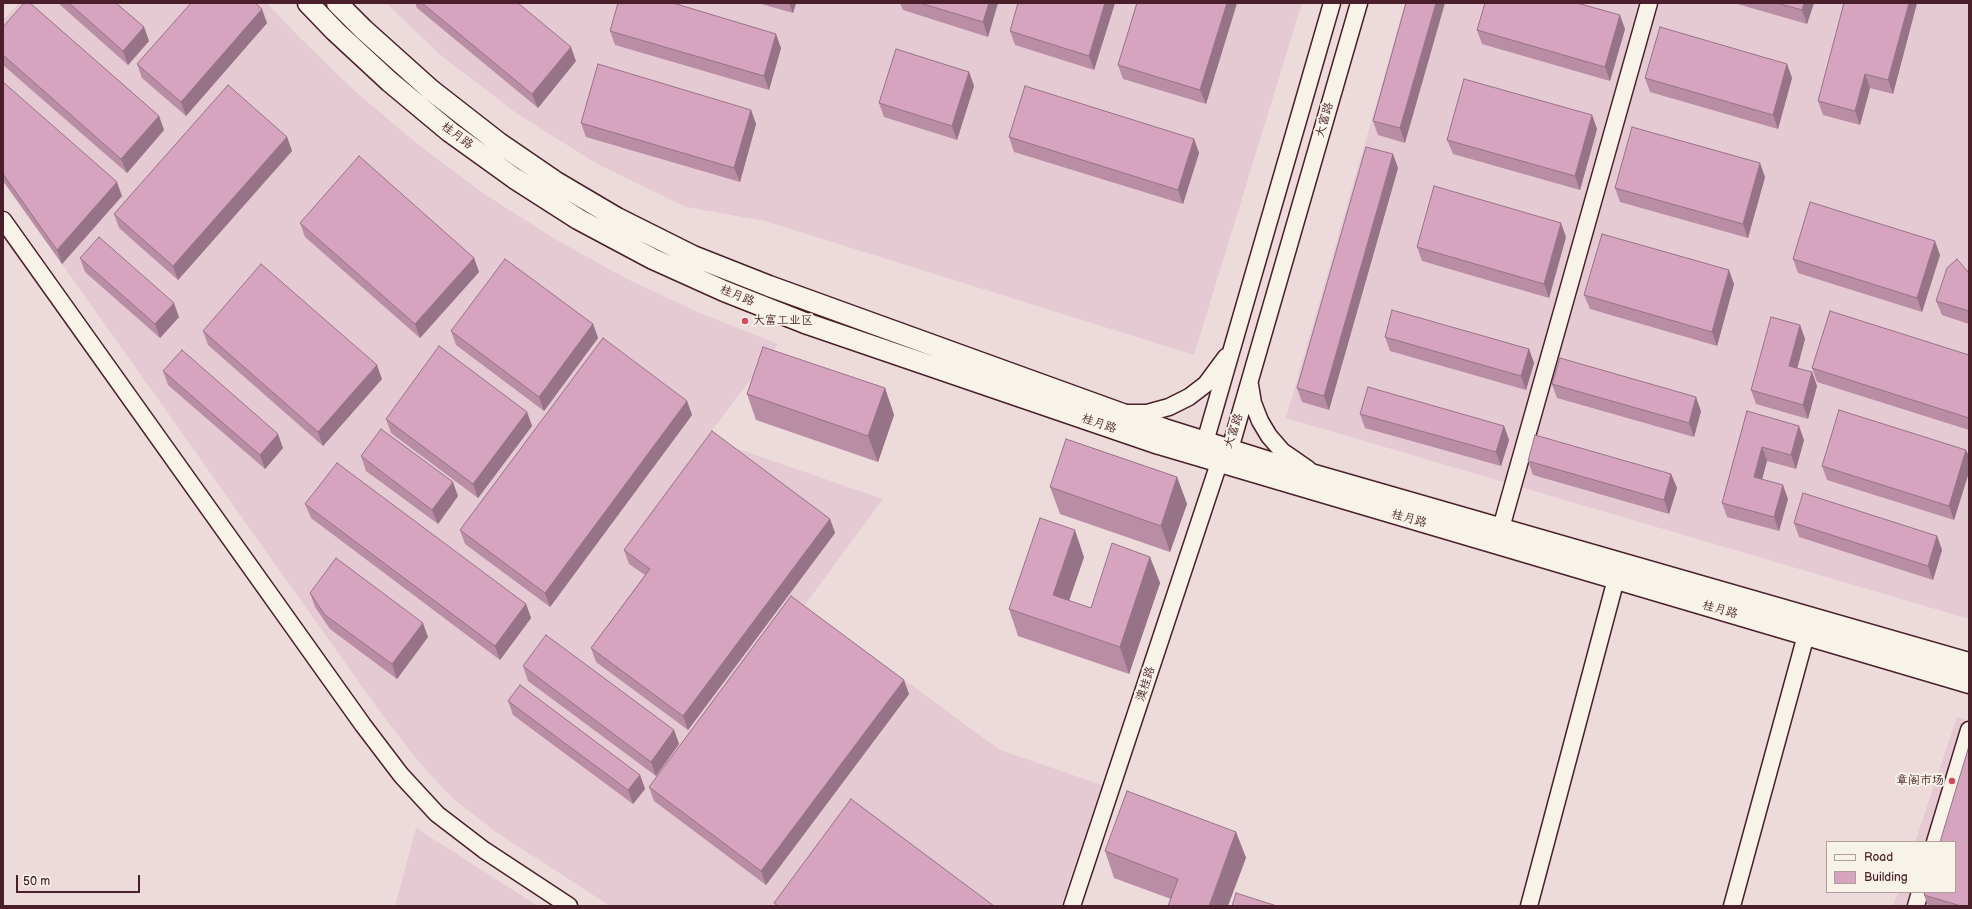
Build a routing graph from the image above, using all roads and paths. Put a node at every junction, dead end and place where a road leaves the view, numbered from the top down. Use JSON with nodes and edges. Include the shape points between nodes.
{"nodes":[{"id":1,"x":308,"y":3,"type":"edge"},
{"id":2,"x":337,"y":3,"type":"edge"},
{"id":3,"x":1332,"y":3,"type":"edge"},
{"id":4,"x":1359,"y":3,"type":"edge"},
{"id":5,"x":1649,"y":3,"type":"edge"},
{"id":6,"x":3,"y":220,"type":"edge"},
{"id":7,"x":1247,"y":298,"type":"junction"},
{"id":8,"x":1271,"y":305,"type":"junction"},
{"id":9,"x":1234,"y":344,"type":"junction"},
{"id":10,"x":1249,"y":382,"type":"junction"},
{"id":11,"x":1119,"y":412,"type":"junction"},
{"id":12,"x":1205,"y":442,"type":"junction"},
{"id":13,"x":1224,"y":456,"type":"junction"},
{"id":14,"x":1320,"y":476,"type":"junction"},
{"id":15,"x":1501,"y":528,"type":"junction"},
{"id":16,"x":1616,"y":579,"type":"junction"},
{"id":17,"x":1806,"y":635,"type":"junction"},
{"id":18,"x":1969,"y":663,"type":"edge"},
{"id":19,"x":1969,"y":683,"type":"edge"},
{"id":20,"x":1969,"y":730,"type":"edge"},
{"id":21,"x":1935,"y":841,"type":"edge"},
{"id":22,"x":1920,"y":893,"type":"edge"},
{"id":23,"x":569,"y":906,"type":"edge"},
{"id":24,"x":1072,"y":906,"type":"edge"},
{"id":25,"x":1529,"y":906,"type":"edge"},
{"id":26,"x":1732,"y":906,"type":"edge"},
{"id":27,"x":1916,"y":906,"type":"edge"}],
"edges":[{"from":1,"to":13,"type":"main road","name":"桂月路","via":[[390,82],[450,132],[514,178],[578,219],[653,259],[805,323],[1159,444]]},
{"from":2,"to":11,"type":"main road","name":"桂月路","via":[[363,30],[431,90],[499,143],[556,182],[618,218],[693,256],[769,286]]},
{"from":3,"to":7,"type":"street","name":"大富路"},
{"from":4,"to":8,"type":"street","name":"大富路"},
{"from":5,"to":15,"type":"street"},
{"from":6,"to":23,"type":"street","via":[[401,775],[437,814],[454,828]]},
{"from":7,"to":8,"type":"street"},
{"from":7,"to":9,"type":"street","name":"大富路"},
{"from":8,"to":10,"type":"street","name":"大富路"},
{"from":9,"to":11,"type":"street","via":[[1206,384],[1189,397],[1169,408],[1147,413]]},
{"from":9,"to":12,"type":"street","name":"大富路"},
{"from":10,"to":13,"type":"street","name":"大富路"},
{"from":10,"to":14,"type":"street","via":[[1253,403],[1269,436],[1282,451]]},
{"from":11,"to":12,"type":"main road","name":"桂月路"},
{"from":12,"to":13,"type":"main road","name":"桂月路"},
{"from":13,"to":14,"type":"main road","name":"桂月路"},
{"from":13,"to":16,"type":"main road","name":"桂月路"},
{"from":13,"to":24,"type":"street","name":"澳桂路"},
{"from":14,"to":15,"type":"main road","name":"桂月路"},
{"from":15,"to":18,"type":"main road","name":"桂月路"},
{"from":16,"to":17,"type":"main road","name":"桂月路"},
{"from":16,"to":25,"type":"street"},
{"from":17,"to":19,"type":"main road","name":"桂月路"},
{"from":17,"to":26,"type":"street"},
{"from":20,"to":21,"type":"street"},
{"from":22,"to":27,"type":"street"}]}
